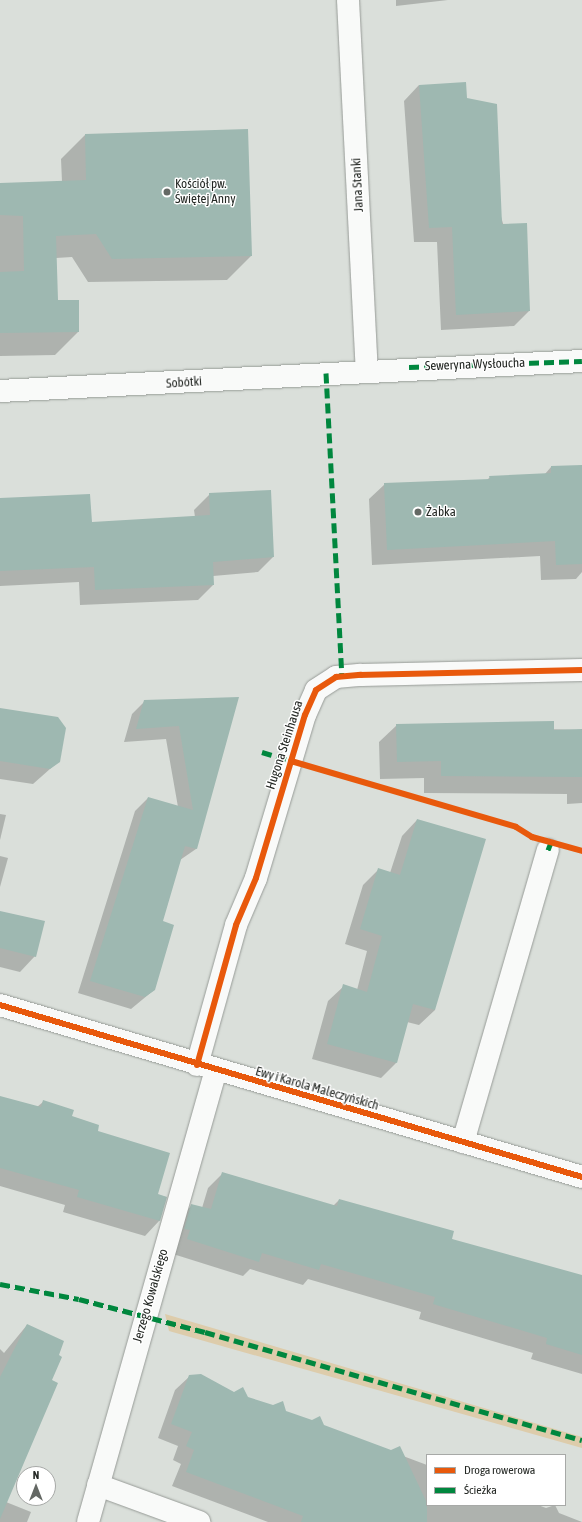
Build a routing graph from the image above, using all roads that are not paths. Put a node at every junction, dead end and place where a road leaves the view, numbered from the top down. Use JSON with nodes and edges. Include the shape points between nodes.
{"nodes":[{"id":1,"x":348,"y":0,"type":"edge"},
{"id":2,"x":582,"y":361,"type":"edge"},
{"id":3,"x":367,"y":371,"type":"junction"},
{"id":4,"x":0,"y":390,"type":"edge"},
{"id":5,"x":582,"y":670,"type":"edge"},
{"id":6,"x":548,"y":850,"type":"dead end"},
{"id":7,"x":0,"y":1006,"type":"edge"},
{"id":8,"x":206,"y":1068,"type":"junction"},
{"id":9,"x":463,"y":1142,"type":"junction"},
{"id":10,"x":582,"y":1177,"type":"edge"},
{"id":11,"x":98,"y":1485,"type":"junction"},
{"id":12,"x":88,"y":1522,"type":"edge"},
{"id":13,"x":199,"y":1522,"type":"edge"}],
"edges":[{"from":1,"to":3,"type":"street","name":"Jana Stanki"},
{"from":2,"to":3,"type":"street","name":"Seweryna Wysłoucha"},
{"from":3,"to":4,"type":"street","name":"Sobótki","via":[[145,386]]},
{"from":5,"to":8,"type":"street","name":"Hugona Steinhausa","via":[[361,675],[336,677],[316,690],[305,715],[256,878],[236,925]]},
{"from":6,"to":9,"type":"street"},
{"from":7,"to":8,"type":"street","name":"Ewy i Karola Maleczyńskich"},
{"from":8,"to":9,"type":"street","name":"Ewy i Karola Maleczyńskich"},
{"from":8,"to":11,"type":"street","name":"Jerzego Kowalskiego"},
{"from":9,"to":10,"type":"street","name":"Ewy i Karola Maleczyńskich"},
{"from":11,"to":12,"type":"street","name":"Jerzego Kowalskiego"},
{"from":11,"to":13,"type":"street"}]}
